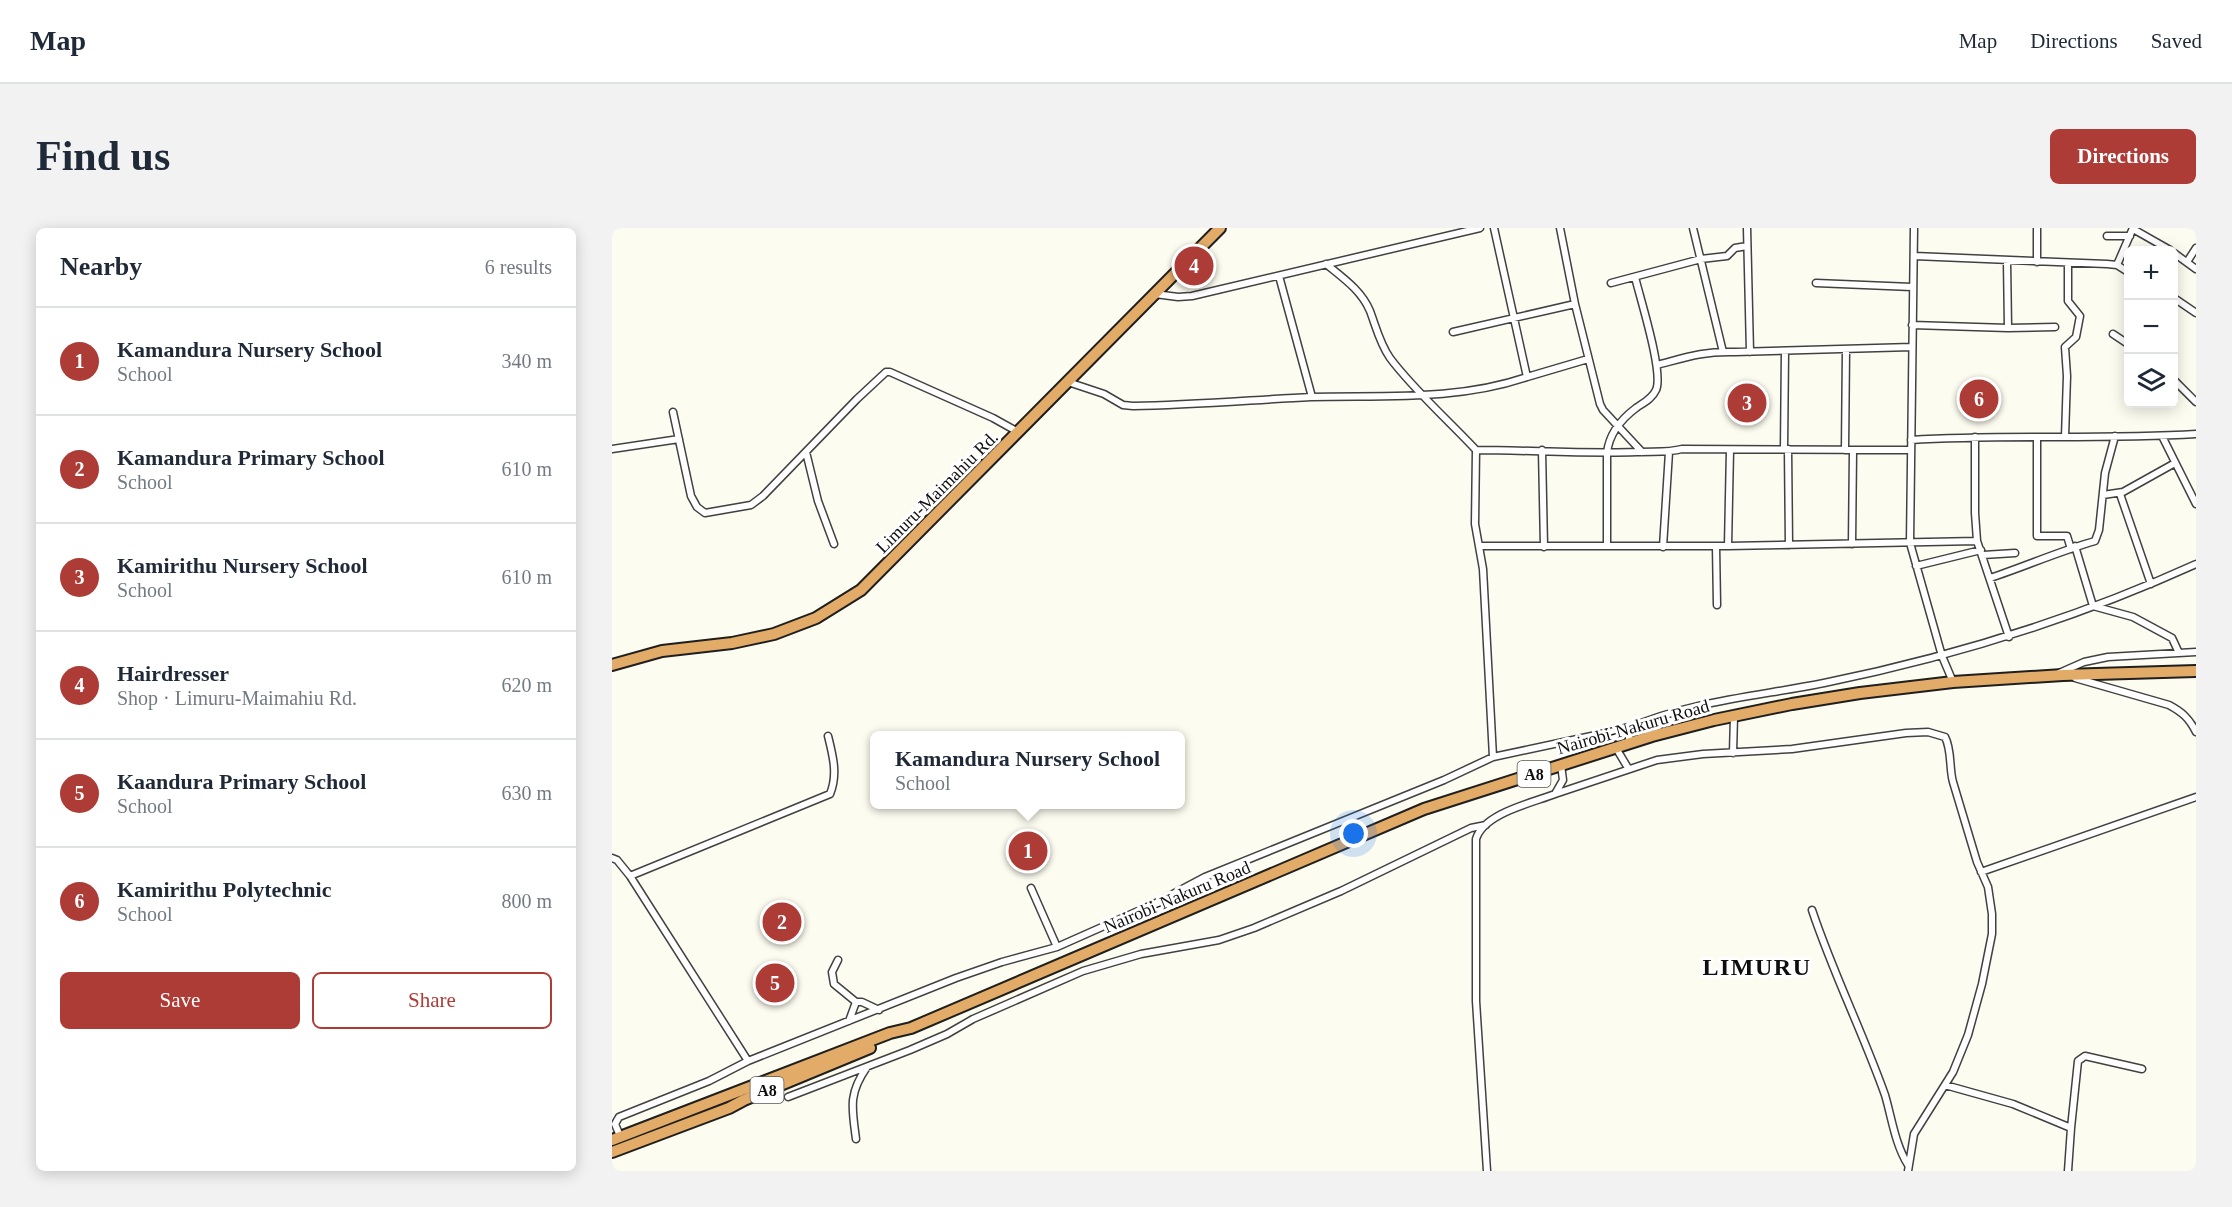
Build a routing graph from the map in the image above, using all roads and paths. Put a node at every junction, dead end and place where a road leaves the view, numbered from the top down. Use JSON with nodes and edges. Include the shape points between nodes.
{"nodes":[{"id":1,"x":1220,"y":228,"type":"edge"},
{"id":2,"x":1480,"y":228,"type":"edge"},
{"id":3,"x":1494,"y":228,"type":"edge"},
{"id":4,"x":1560,"y":228,"type":"edge"},
{"id":5,"x":1693,"y":228,"type":"edge"},
{"id":6,"x":1747,"y":228,"type":"edge"},
{"id":7,"x":1914,"y":228,"type":"edge"},
{"id":8,"x":2037,"y":228,"type":"edge"},
{"id":9,"x":2133,"y":228,"type":"edge"},
{"id":10,"x":2107,"y":236,"type":"dead end"},
{"id":11,"x":2130,"y":236,"type":"junction"},
{"id":12,"x":1747,"y":246,"type":"junction"},
{"id":13,"x":2162,"y":246,"type":"edge"},
{"id":14,"x":2196,"y":248,"type":"edge"},
{"id":15,"x":1914,"y":256,"type":"junction"},
{"id":16,"x":2178,"y":256,"type":"edge"},
{"id":17,"x":1701,"y":258,"type":"junction"},
{"id":18,"x":2007,"y":261,"type":"junction"},
{"id":19,"x":2037,"y":262,"type":"junction"},
{"id":20,"x":2068,"y":262,"type":"junction"},
{"id":21,"x":2187,"y":262,"type":"junction"},
{"id":22,"x":1326,"y":264,"type":"junction"},
{"id":23,"x":2117,"y":265,"type":"junction"},
{"id":24,"x":2124,"y":269,"type":"edge"},
{"id":25,"x":2196,"y":269,"type":"edge"},
{"id":26,"x":1279,"y":276,"type":"junction"},
{"id":27,"x":1635,"y":277,"type":"junction"},
{"id":28,"x":1611,"y":283,"type":"dead end"},
{"id":29,"x":1816,"y":283,"type":"dead end"},
{"id":30,"x":1912,"y":287,"type":"junction"},
{"id":31,"x":1155,"y":294,"type":"junction"},
{"id":32,"x":2177,"y":300,"type":"edge"},
{"id":33,"x":1575,"y":304,"type":"junction"},
{"id":34,"x":2196,"y":313,"type":"edge"},
{"id":35,"x":1514,"y":318,"type":"junction"},
{"id":36,"x":1912,"y":325,"type":"junction"},
{"id":37,"x":2055,"y":327,"type":"dead end"},
{"id":38,"x":2008,"y":328,"type":"junction"},
{"id":39,"x":1453,"y":332,"type":"dead end"},
{"id":40,"x":2113,"y":334,"type":"dead end"},
{"id":41,"x":2124,"y":342,"type":"edge"},
{"id":42,"x":1912,"y":347,"type":"junction"},
{"id":43,"x":1846,"y":349,"type":"junction"},
{"id":44,"x":1785,"y":351,"type":"junction"},
{"id":45,"x":1723,"y":352,"type":"junction"},
{"id":46,"x":1750,"y":352,"type":"junction"},
{"id":47,"x":1588,"y":359,"type":"junction"},
{"id":48,"x":1657,"y":365,"type":"junction"},
{"id":49,"x":1527,"y":376,"type":"junction"},
{"id":50,"x":1068,"y":382,"type":"junction"},
{"id":51,"x":2178,"y":384,"type":"edge"},
{"id":52,"x":1424,"y":395,"type":"junction"},
{"id":53,"x":1312,"y":397,"type":"junction"},
{"id":54,"x":2196,"y":402,"type":"edge"},
{"id":55,"x":673,"y":412,"type":"dead end"},
{"id":56,"x":1617,"y":426,"type":"junction"},
{"id":57,"x":1019,"y":432,"type":"junction"},
{"id":58,"x":2196,"y":434,"type":"edge"},
{"id":59,"x":1975,"y":436,"type":"junction"},
{"id":60,"x":2115,"y":436,"type":"junction"},
{"id":61,"x":2162,"y":436,"type":"junction"},
{"id":62,"x":2065,"y":437,"type":"junction"},
{"id":63,"x":2037,"y":438,"type":"junction"},
{"id":64,"x":679,"y":439,"type":"junction"},
{"id":65,"x":1911,"y":440,"type":"junction"},
{"id":66,"x":612,"y":449,"type":"edge"},
{"id":67,"x":1786,"y":449,"type":"junction"},
{"id":68,"x":1476,"y":450,"type":"junction"},
{"id":69,"x":1542,"y":450,"type":"junction"},
{"id":70,"x":1730,"y":450,"type":"junction"},
{"id":71,"x":1845,"y":450,"type":"junction"},
{"id":72,"x":1911,"y":450,"type":"junction"},
{"id":73,"x":1854,"y":451,"type":"junction"},
{"id":74,"x":806,"y":452,"type":"junction"},
{"id":75,"x":1642,"y":452,"type":"junction"},
{"id":76,"x":1669,"y":452,"type":"junction"},
{"id":77,"x":1607,"y":453,"type":"junction"},
{"id":78,"x":2175,"y":463,"type":"junction"},
{"id":79,"x":2120,"y":494,"type":"junction"},
{"id":80,"x":2103,"y":495,"type":"junction"},
{"id":81,"x":2196,"y":504,"type":"edge"},
{"id":82,"x":1977,"y":541,"type":"junction"},
{"id":83,"x":1910,"y":543,"type":"junction"},
{"id":84,"x":834,"y":544,"type":"dead end"},
{"id":85,"x":1852,"y":544,"type":"junction"},
{"id":86,"x":1607,"y":545,"type":"junction"},
{"id":87,"x":1789,"y":545,"type":"junction"},
{"id":88,"x":1479,"y":546,"type":"junction"},
{"id":89,"x":1716,"y":546,"type":"junction"},
{"id":90,"x":1728,"y":546,"type":"junction"},
{"id":91,"x":1544,"y":547,"type":"junction"},
{"id":92,"x":1663,"y":547,"type":"junction"},
{"id":93,"x":2073,"y":548,"type":"junction"},
{"id":94,"x":1982,"y":552,"type":"junction"},
{"id":95,"x":2015,"y":553,"type":"dead end"},
{"id":96,"x":2196,"y":564,"type":"edge"},
{"id":97,"x":1916,"y":567,"type":"junction"},
{"id":98,"x":1990,"y":578,"type":"junction"},
{"id":99,"x":2151,"y":584,"type":"junction"},
{"id":100,"x":1717,"y":605,"type":"dead end"},
{"id":101,"x":2093,"y":606,"type":"junction"},
{"id":102,"x":2008,"y":637,"type":"junction"},
{"id":103,"x":2196,"y":652,"type":"edge"},
{"id":104,"x":2178,"y":653,"type":"junction"},
{"id":105,"x":1942,"y":656,"type":"junction"},
{"id":106,"x":612,"y":664,"type":"edge"},
{"id":107,"x":2196,"y":671,"type":"edge"},
{"id":108,"x":2058,"y":675,"type":"junction"},
{"id":109,"x":1953,"y":682,"type":"junction"},
{"id":110,"x":1734,"y":716,"type":"junction"},
{"id":111,"x":1629,"y":728,"type":"junction"},
{"id":112,"x":2196,"y":732,"type":"edge"},
{"id":113,"x":828,"y":736,"type":"dead end"},
{"id":114,"x":1629,"y":744,"type":"junction"},
{"id":115,"x":1617,"y":748,"type":"junction"},
{"id":116,"x":1733,"y":753,"type":"junction"},
{"id":117,"x":1493,"y":758,"type":"junction"},
{"id":118,"x":1561,"y":765,"type":"junction"},
{"id":119,"x":1628,"y":768,"type":"junction"},
{"id":120,"x":1555,"y":794,"type":"junction"},
{"id":121,"x":2196,"y":797,"type":"edge"},
{"id":122,"x":1486,"y":825,"type":"junction"},
{"id":123,"x":613,"y":857,"type":"edge"},
{"id":124,"x":1981,"y":872,"type":"junction"},
{"id":125,"x":630,"y":876,"type":"junction"},
{"id":126,"x":1031,"y":888,"type":"dead end"},
{"id":127,"x":1812,"y":910,"type":"dead end"},
{"id":128,"x":1057,"y":947,"type":"junction"},
{"id":129,"x":1077,"y":958,"type":"junction"},
{"id":130,"x":838,"y":960,"type":"dead end"},
{"id":131,"x":1083,"y":971,"type":"junction"},
{"id":132,"x":856,"y":1002,"type":"junction"},
{"id":133,"x":879,"y":1010,"type":"junction"},
{"id":134,"x":849,"y":1021,"type":"junction"},
{"id":135,"x":911,"y":1028,"type":"junction"},
{"id":136,"x":748,"y":1061,"type":"junction"},
{"id":137,"x":867,"y":1067,"type":"junction"},
{"id":138,"x":2142,"y":1069,"type":"dead end"},
{"id":139,"x":1945,"y":1085,"type":"junction"},
{"id":140,"x":788,"y":1097,"type":"dead end"},
{"id":141,"x":2071,"y":1128,"type":"junction"},
{"id":142,"x":616,"y":1138,"type":"edge"},
{"id":143,"x":856,"y":1139,"type":"dead end"},
{"id":144,"x":612,"y":1152,"type":"edge"},
{"id":145,"x":1908,"y":1168,"type":"edge"},
{"id":146,"x":1487,"y":1171,"type":"edge"},
{"id":147,"x":2068,"y":1171,"type":"edge"}],
"edges":[{"from":1,"to":31,"type":"highway","name":"Limuru-Maimahiu Rd."},
{"from":2,"to":22,"type":"street"},
{"from":3,"to":35,"type":"street"},
{"from":4,"to":33,"type":"street"},
{"from":5,"to":17,"type":"street"},
{"from":6,"to":12,"type":"street"},
{"from":7,"to":15,"type":"street"},
{"from":8,"to":19,"type":"street"},
{"from":9,"to":11,"type":"street"},
{"from":9,"to":13,"type":"street"},
{"from":10,"to":11,"type":"street"},
{"from":11,"to":23,"type":"street"},
{"from":12,"to":17,"type":"street","via":[[1735,248],[1727,256]]},
{"from":12,"to":46,"type":"street"},
{"from":14,"to":21,"type":"street"},
{"from":15,"to":18,"type":"street"},
{"from":15,"to":30,"type":"street"},
{"from":16,"to":21,"type":"street"},
{"from":17,"to":27,"type":"street"},
{"from":17,"to":45,"type":"street"},
{"from":18,"to":19,"type":"street"},
{"from":18,"to":38,"type":"street"},
{"from":19,"to":20,"type":"street"},
{"from":20,"to":23,"type":"street"},
{"from":20,"to":62,"type":"street","via":[[2068,301],[2080,316],[2076,338],[2066,347]]},
{"from":21,"to":25,"type":"street"},
{"from":22,"to":26,"type":"street"},
{"from":22,"to":52,"type":"street","via":[[1361,296],[1386,353]]},
{"from":23,"to":24,"type":"street"},
{"from":26,"to":31,"type":"street","via":[[1191,296]]},
{"from":26,"to":53,"type":"street"},
{"from":27,"to":28,"type":"street"},
{"from":27,"to":48,"type":"street"},
{"from":29,"to":30,"type":"street"},
{"from":30,"to":36,"type":"street"},
{"from":31,"to":50,"type":"highway","name":"Limuru-Maimahiu Rd."},
{"from":32,"to":34,"type":"street"},
{"from":33,"to":35,"type":"street"},
{"from":33,"to":47,"type":"street"},
{"from":35,"to":39,"type":"street"},
{"from":35,"to":49,"type":"street"},
{"from":36,"to":38,"type":"street"},
{"from":36,"to":42,"type":"street"},
{"from":37,"to":38,"type":"street"},
{"from":40,"to":41,"type":"street"},
{"from":42,"to":43,"type":"street"},
{"from":42,"to":65,"type":"street"},
{"from":43,"to":44,"type":"street"},
{"from":43,"to":71,"type":"street"},
{"from":44,"to":46,"type":"street"},
{"from":44,"to":67,"type":"street"},
{"from":45,"to":46,"type":"street"},
{"from":45,"to":48,"type":"street","via":[[1702,352]]},
{"from":47,"to":49,"type":"street"},
{"from":47,"to":56,"type":"street","via":[[1600,404]]},
{"from":48,"to":56,"type":"street","via":[[1656,392]]},
{"from":49,"to":52,"type":"street","via":[[1482,389]]},
{"from":50,"to":53,"type":"street","via":[[1133,406]]},
{"from":50,"to":57,"type":"highway","name":"Limuru-Maimahiu Rd."},
{"from":51,"to":54,"type":"street"},
{"from":52,"to":53,"type":"street"},
{"from":52,"to":68,"type":"street"},
{"from":55,"to":64,"type":"street"},
{"from":56,"to":75,"type":"street"},
{"from":56,"to":77,"type":"street","via":[[1609,438]]},
{"from":57,"to":74,"type":"street","via":[[886,372]]},
{"from":57,"to":106,"type":"highway","name":"Limuru-Maimahiu Rd.","via":[[875,578],[833,609],[774,634],[662,651]]},
{"from":58,"to":61,"type":"street"},
{"from":59,"to":63,"type":"street"},
{"from":59,"to":65,"type":"street"},
{"from":59,"to":82,"type":"street"},
{"from":60,"to":61,"type":"street"},
{"from":60,"to":62,"type":"street"},
{"from":60,"to":80,"type":"street"},
{"from":61,"to":78,"type":"street"},
{"from":62,"to":63,"type":"street"},
{"from":63,"to":93,"type":"street","via":[[2037,536],[2067,536]]},
{"from":64,"to":66,"type":"street"},
{"from":64,"to":74,"type":"street","via":[[691,496],[705,513],[755,502]]},
{"from":65,"to":72,"type":"street"},
{"from":67,"to":70,"type":"street"},
{"from":67,"to":71,"type":"street"},
{"from":67,"to":87,"type":"street"},
{"from":68,"to":69,"type":"street"},
{"from":68,"to":88,"type":"street","via":[[1474,514]]},
{"from":69,"to":77,"type":"street"},
{"from":69,"to":91,"type":"street"},
{"from":70,"to":76,"type":"street"},
{"from":70,"to":90,"type":"street"},
{"from":71,"to":73,"type":"street"},
{"from":72,"to":73,"type":"street"},
{"from":72,"to":83,"type":"street"},
{"from":73,"to":85,"type":"street"},
{"from":74,"to":84,"type":"street"},
{"from":75,"to":76,"type":"street"},
{"from":75,"to":77,"type":"street"},
{"from":76,"to":92,"type":"street"},
{"from":77,"to":86,"type":"street"},
{"from":78,"to":79,"type":"street"},
{"from":78,"to":81,"type":"street"},
{"from":79,"to":80,"type":"street"},
{"from":79,"to":99,"type":"street"},
{"from":80,"to":93,"type":"street","via":[[2095,541]]},
{"from":82,"to":83,"type":"street"},
{"from":82,"to":94,"type":"street"},
{"from":83,"to":85,"type":"street"},
{"from":83,"to":97,"type":"street"},
{"from":85,"to":87,"type":"street"},
{"from":86,"to":91,"type":"street"},
{"from":86,"to":92,"type":"street"},
{"from":87,"to":90,"type":"street"},
{"from":88,"to":91,"type":"street"},
{"from":88,"to":117,"type":"street"},
{"from":89,"to":90,"type":"street"},
{"from":89,"to":92,"type":"street"},
{"from":89,"to":100,"type":"street"},
{"from":93,"to":98,"type":"street"},
{"from":93,"to":101,"type":"street"},
{"from":94,"to":95,"type":"street"},
{"from":94,"to":97,"type":"street"},
{"from":94,"to":98,"type":"street"},
{"from":96,"to":99,"type":"street"},
{"from":97,"to":105,"type":"street"},
{"from":98,"to":102,"type":"street"},
{"from":99,"to":101,"type":"street"},
{"from":101,"to":102,"type":"street"},
{"from":101,"to":104,"type":"street","via":[[2126,614],[2174,639]]},
{"from":102,"to":105,"type":"street"},
{"from":103,"to":104,"type":"street"},
{"from":104,"to":108,"type":"street","via":[[2108,657],[2084,662]]},
{"from":105,"to":109,"type":"street"},
{"from":105,"to":111,"type":"street","via":[[1692,708]]},
{"from":107,"to":108,"type":"highway","name":"Nairobi-Nakuru Road","number":"A8"},
{"from":108,"to":109,"type":"highway","name":"Nairobi-Nakuru Road","number":"A8"},
{"from":108,"to":112,"type":"street","via":[[2169,705],[2190,720]]},
{"from":109,"to":110,"type":"highway","name":"Nairobi-Nakuru Road","number":"A8","via":[[1860,693]]},
{"from":110,"to":114,"type":"highway","name":"Nairobi-Nakuru Road","number":"A8"},
{"from":110,"to":116,"type":"street"},
{"from":111,"to":114,"type":"street"},
{"from":111,"to":117,"type":"street"},
{"from":113,"to":125,"type":"street","via":[[835,782],[830,794]]},
{"from":114,"to":115,"type":"highway","name":"Nairobi-Nakuru Road","number":"A8"},
{"from":115,"to":118,"type":"highway","name":"Nairobi-Nakuru Road","number":"A8"},
{"from":115,"to":119,"type":"street"},
{"from":116,"to":119,"type":"street","via":[[1658,760]]},
{"from":116,"to":124,"type":"street","via":[[1906,733],[1941,735],[1947,741],[1950,772]]},
{"from":117,"to":128,"type":"street","via":[[1206,877]]},
{"from":118,"to":120,"type":"street","via":[[1563,780]]},
{"from":118,"to":129,"type":"highway","name":"Nairobi-Nakuru Road","number":"A8","via":[[1424,809]]},
{"from":119,"to":120,"type":"street"},
{"from":120,"to":122,"type":"street","via":[[1508,810]]},
{"from":121,"to":124,"type":"street"},
{"from":122,"to":131,"type":"street","via":[[1471,828],[1254,928],[1219,940],[1142,954]]},
{"from":122,"to":146,"type":"street","via":[[1476,839],[1475,874],[1476,1001]]},
{"from":123,"to":125,"type":"street"},
{"from":124,"to":139,"type":"street","via":[[1988,887],[1992,934],[1968,1035]]},
{"from":125,"to":136,"type":"street"},
{"from":126,"to":128,"type":"street"},
{"from":127,"to":145,"type":"street","via":[[1884,1094]]},
{"from":128,"to":133,"type":"street","via":[[1002,962]]},
{"from":129,"to":131,"type":"street"},
{"from":129,"to":135,"type":"highway","name":"Nairobi-Nakuru Road","number":"A8"},
{"from":130,"to":132,"type":"street","via":[[832,972],[834,984]]},
{"from":131,"to":137,"type":"street"},
{"from":132,"to":133,"type":"street"},
{"from":132,"to":134,"type":"street"},
{"from":133,"to":134,"type":"street"},
{"from":134,"to":136,"type":"street"},
{"from":135,"to":142,"type":"highway","name":"Nairobi-Nakuru Road","number":"A8"},
{"from":135,"to":144,"type":"highway","name":"Nairobi-Nakuru Road","number":"A8","via":[[729,1108]]},
{"from":136,"to":142,"type":"street","via":[[619,1117]]},
{"from":137,"to":140,"type":"street"},
{"from":137,"to":143,"type":"street","via":[[851,1098]]},
{"from":138,"to":141,"type":"street","via":[[2085,1056],[2078,1061]]},
{"from":139,"to":141,"type":"street","via":[[2013,1104]]},
{"from":139,"to":145,"type":"street","via":[[1914,1134]]},
{"from":141,"to":147,"type":"street"}]}
